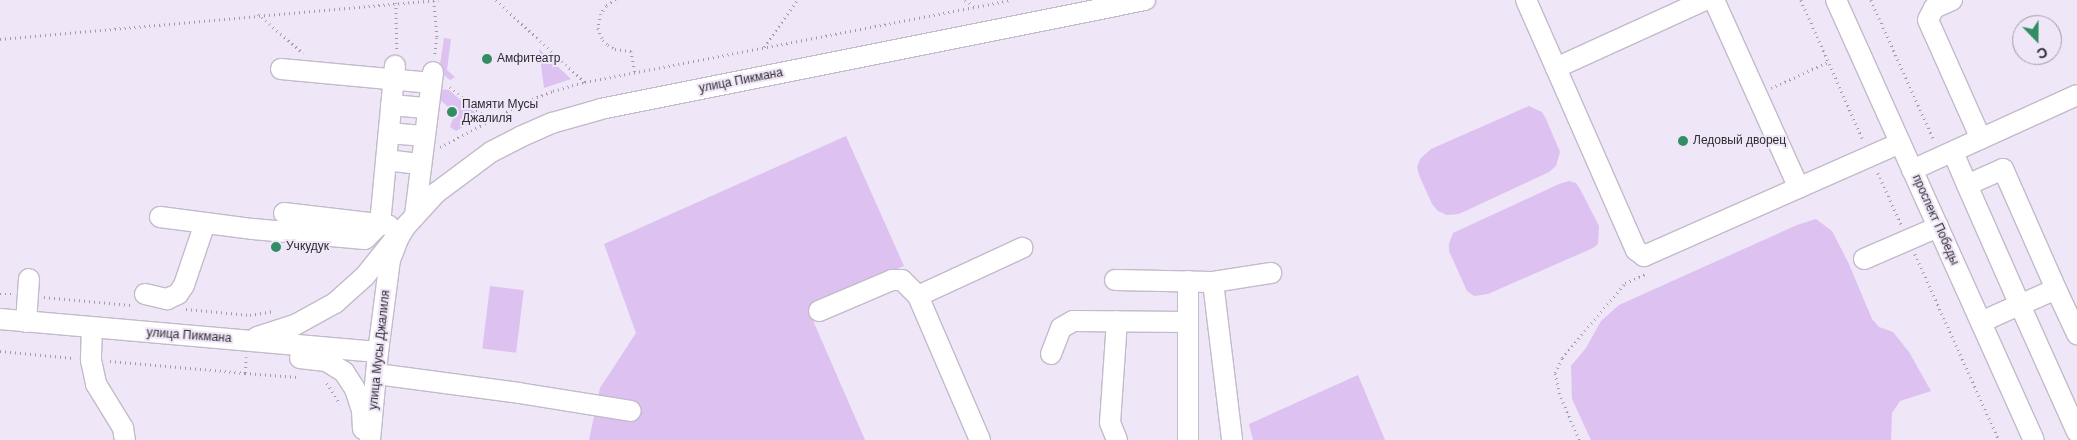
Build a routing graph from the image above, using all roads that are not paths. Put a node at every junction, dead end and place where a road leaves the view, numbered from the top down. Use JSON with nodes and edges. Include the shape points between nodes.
{"nodes":[{"id":1,"x":1145,"y":0,"type":"edge"},
{"id":2,"x":1526,"y":0,"type":"edge"},
{"id":3,"x":1705,"y":0,"type":"edge"},
{"id":4,"x":1714,"y":0,"type":"edge"},
{"id":5,"x":1836,"y":0,"type":"edge"},
{"id":6,"x":1952,"y":0,"type":"edge"},
{"id":7,"x":1556,"y":68,"type":"junction"},
{"id":8,"x":280,"y":69,"type":"dead end"},
{"id":9,"x":394,"y":73,"type":"junction"},
{"id":10,"x":2077,"y":95,"type":"edge"},
{"id":11,"x":391,"y":104,"type":"junction"},
{"id":12,"x":428,"y":108,"type":"junction"},
{"id":13,"x":388,"y":133,"type":"junction"},
{"id":14,"x":425,"y":136,"type":"junction"},
{"id":15,"x":1981,"y":139,"type":"junction"},
{"id":16,"x":1900,"y":143,"type":"junction"},
{"id":17,"x":1953,"y":152,"type":"junction"},
{"id":18,"x":386,"y":160,"type":"junction"},
{"id":19,"x":422,"y":161,"type":"junction"},
{"id":20,"x":1912,"y":170,"type":"junction"},
{"id":21,"x":1968,"y":185,"type":"junction"},
{"id":22,"x":1799,"y":188,"type":"junction"},
{"id":23,"x":284,"y":213,"type":"dead end"},
{"id":24,"x":160,"y":217,"type":"dead end"},
{"id":25,"x":410,"y":221,"type":"junction"},
{"id":26,"x":204,"y":223,"type":"junction"},
{"id":27,"x":380,"y":224,"type":"junction"},
{"id":28,"x":1938,"y":227,"type":"junction"},
{"id":29,"x":1022,"y":248,"type":"dead end"},
{"id":30,"x":1864,"y":259,"type":"dead end"},
{"id":31,"x":390,"y":260,"type":"joint"},
{"id":32,"x":1271,"y":274,"type":"dead end"},
{"id":33,"x":1115,"y":280,"type":"dead end"},
{"id":34,"x":1188,"y":281,"type":"junction"},
{"id":35,"x":1213,"y":282,"type":"junction"},
{"id":36,"x":28,"y":288,"type":"road end"},
{"id":37,"x":2056,"y":289,"type":"junction"},
{"id":38,"x":918,"y":296,"type":"junction"},
{"id":39,"x":141,"y":300,"type":"road end"},
{"id":40,"x":1216,"y":304,"type":"junction"},
{"id":41,"x":2020,"y":305,"type":"junction"},
{"id":42,"x":819,"y":311,"type":"dead end"},
{"id":43,"x":1188,"y":313,"type":"junction"},
{"id":44,"x":0,"y":319,"type":"edge"},
{"id":45,"x":1117,"y":321,"type":"junction"},
{"id":46,"x":26,"y":322,"type":"junction"},
{"id":47,"x":1981,"y":322,"type":"junction"},
{"id":48,"x":92,"y":328,"type":"junction"},
{"id":49,"x":2077,"y":334,"type":"edge"},
{"id":50,"x":248,"y":340,"type":"junction"},
{"id":51,"x":378,"y":352,"type":"junction"},
{"id":52,"x":1051,"y":354,"type":"dead end"},
{"id":53,"x":376,"y":374,"type":"junction"},
{"id":54,"x":631,"y":412,"type":"dead end"},
{"id":55,"x":2077,"y":432,"type":"edge"},
{"id":56,"x":125,"y":440,"type":"edge"},
{"id":57,"x":364,"y":440,"type":"edge"},
{"id":58,"x":370,"y":440,"type":"edge"},
{"id":59,"x":980,"y":440,"type":"edge"},
{"id":60,"x":1117,"y":440,"type":"edge"},
{"id":61,"x":1188,"y":440,"type":"edge"},
{"id":62,"x":1232,"y":440,"type":"edge"},
{"id":63,"x":2034,"y":440,"type":"edge"}],
"edges":[{"from":1,"to":25,"type":"street","name":"улица Пикмана","via":[[573,116],[491,152],[449,182]]},
{"from":2,"to":7,"type":"street"},
{"from":3,"to":7,"type":"street"},
{"from":4,"to":22,"type":"street"},
{"from":5,"to":16,"type":"street","name":"проспект Победы"},
{"from":6,"to":15,"type":"street","via":[[1934,8],[1928,20]]},
{"from":7,"to":22,"type":"street","via":[[1636,250],[1644,256]]},
{"from":8,"to":9,"type":"street"},
{"from":9,"to":11,"type":"street"},
{"from":9,"to":12,"type":"street","via":[[436,79]]},
{"from":10,"to":15,"type":"street"},
{"from":11,"to":12,"type":"street"},
{"from":11,"to":13,"type":"street"},
{"from":12,"to":14,"type":"street"},
{"from":13,"to":14,"type":"street"},
{"from":13,"to":18,"type":"street"},
{"from":14,"to":19,"type":"street"},
{"from":15,"to":17,"type":"street"},
{"from":16,"to":20,"type":"street","name":"проспект Победы"},
{"from":16,"to":22,"type":"street"},
{"from":17,"to":20,"type":"street"},
{"from":17,"to":21,"type":"street"},
{"from":18,"to":19,"type":"street"},
{"from":18,"to":27,"type":"street"},
{"from":19,"to":25,"type":"street"},
{"from":20,"to":28,"type":"street","name":"проспект Победы"},
{"from":21,"to":37,"type":"street","via":[[2003,169]]},
{"from":21,"to":41,"type":"street"},
{"from":23,"to":27,"type":"street"},
{"from":24,"to":26,"type":"street"},
{"from":25,"to":27,"type":"street"},
{"from":25,"to":31,"type":"street","name":"улица Пикмана"},
{"from":25,"to":50,"type":"street","via":[[365,276],[335,303],[295,325]]},
{"from":26,"to":27,"type":"street","via":[[365,239]]},
{"from":26,"to":39,"type":"street","via":[[184,285],[178,294]]},
{"from":28,"to":30,"type":"street"},
{"from":28,"to":47,"type":"street","name":"проспект Победы"},
{"from":29,"to":38,"type":"street"},
{"from":31,"to":51,"type":"street","name":"улица Мусы Джалиля"},
{"from":32,"to":35,"type":"street"},
{"from":33,"to":34,"type":"street"},
{"from":34,"to":35,"type":"street"},
{"from":34,"to":43,"type":"street"},
{"from":35,"to":40,"type":"street"},
{"from":36,"to":46,"type":"street"},
{"from":37,"to":41,"type":"street"},
{"from":37,"to":49,"type":"street"},
{"from":38,"to":42,"type":"street","via":[[902,280],[892,280]]},
{"from":38,"to":59,"type":"street"},
{"from":40,"to":43,"type":"street"},
{"from":40,"to":62,"type":"street"},
{"from":41,"to":47,"type":"street"},
{"from":41,"to":55,"type":"street"},
{"from":43,"to":45,"type":"street"},
{"from":43,"to":61,"type":"street"},
{"from":44,"to":46,"type":"street","name":"улица Пикмана"},
{"from":45,"to":52,"type":"street","via":[[1073,320],[1061,328]]},
{"from":45,"to":60,"type":"street","via":[[1110,423]]},
{"from":46,"to":48,"type":"street","name":"улица Пикмана"},
{"from":47,"to":63,"type":"street","name":"проспект Победы"},
{"from":48,"to":50,"type":"street","name":"улица Пикмана"},
{"from":48,"to":56,"type":"street","via":[[91,360],[96,384],[123,428]]},
{"from":50,"to":51,"type":"street","name":"улица Пикмана"},
{"from":50,"to":57,"type":"street","via":[[272,355],[326,361],[344,372],[355,389],[362,410]]},
{"from":51,"to":53,"type":"street","name":"улица Мусы Джалиля"},
{"from":53,"to":54,"type":"street"},
{"from":53,"to":58,"type":"street","name":"улица Мусы Джалиля"}]}
